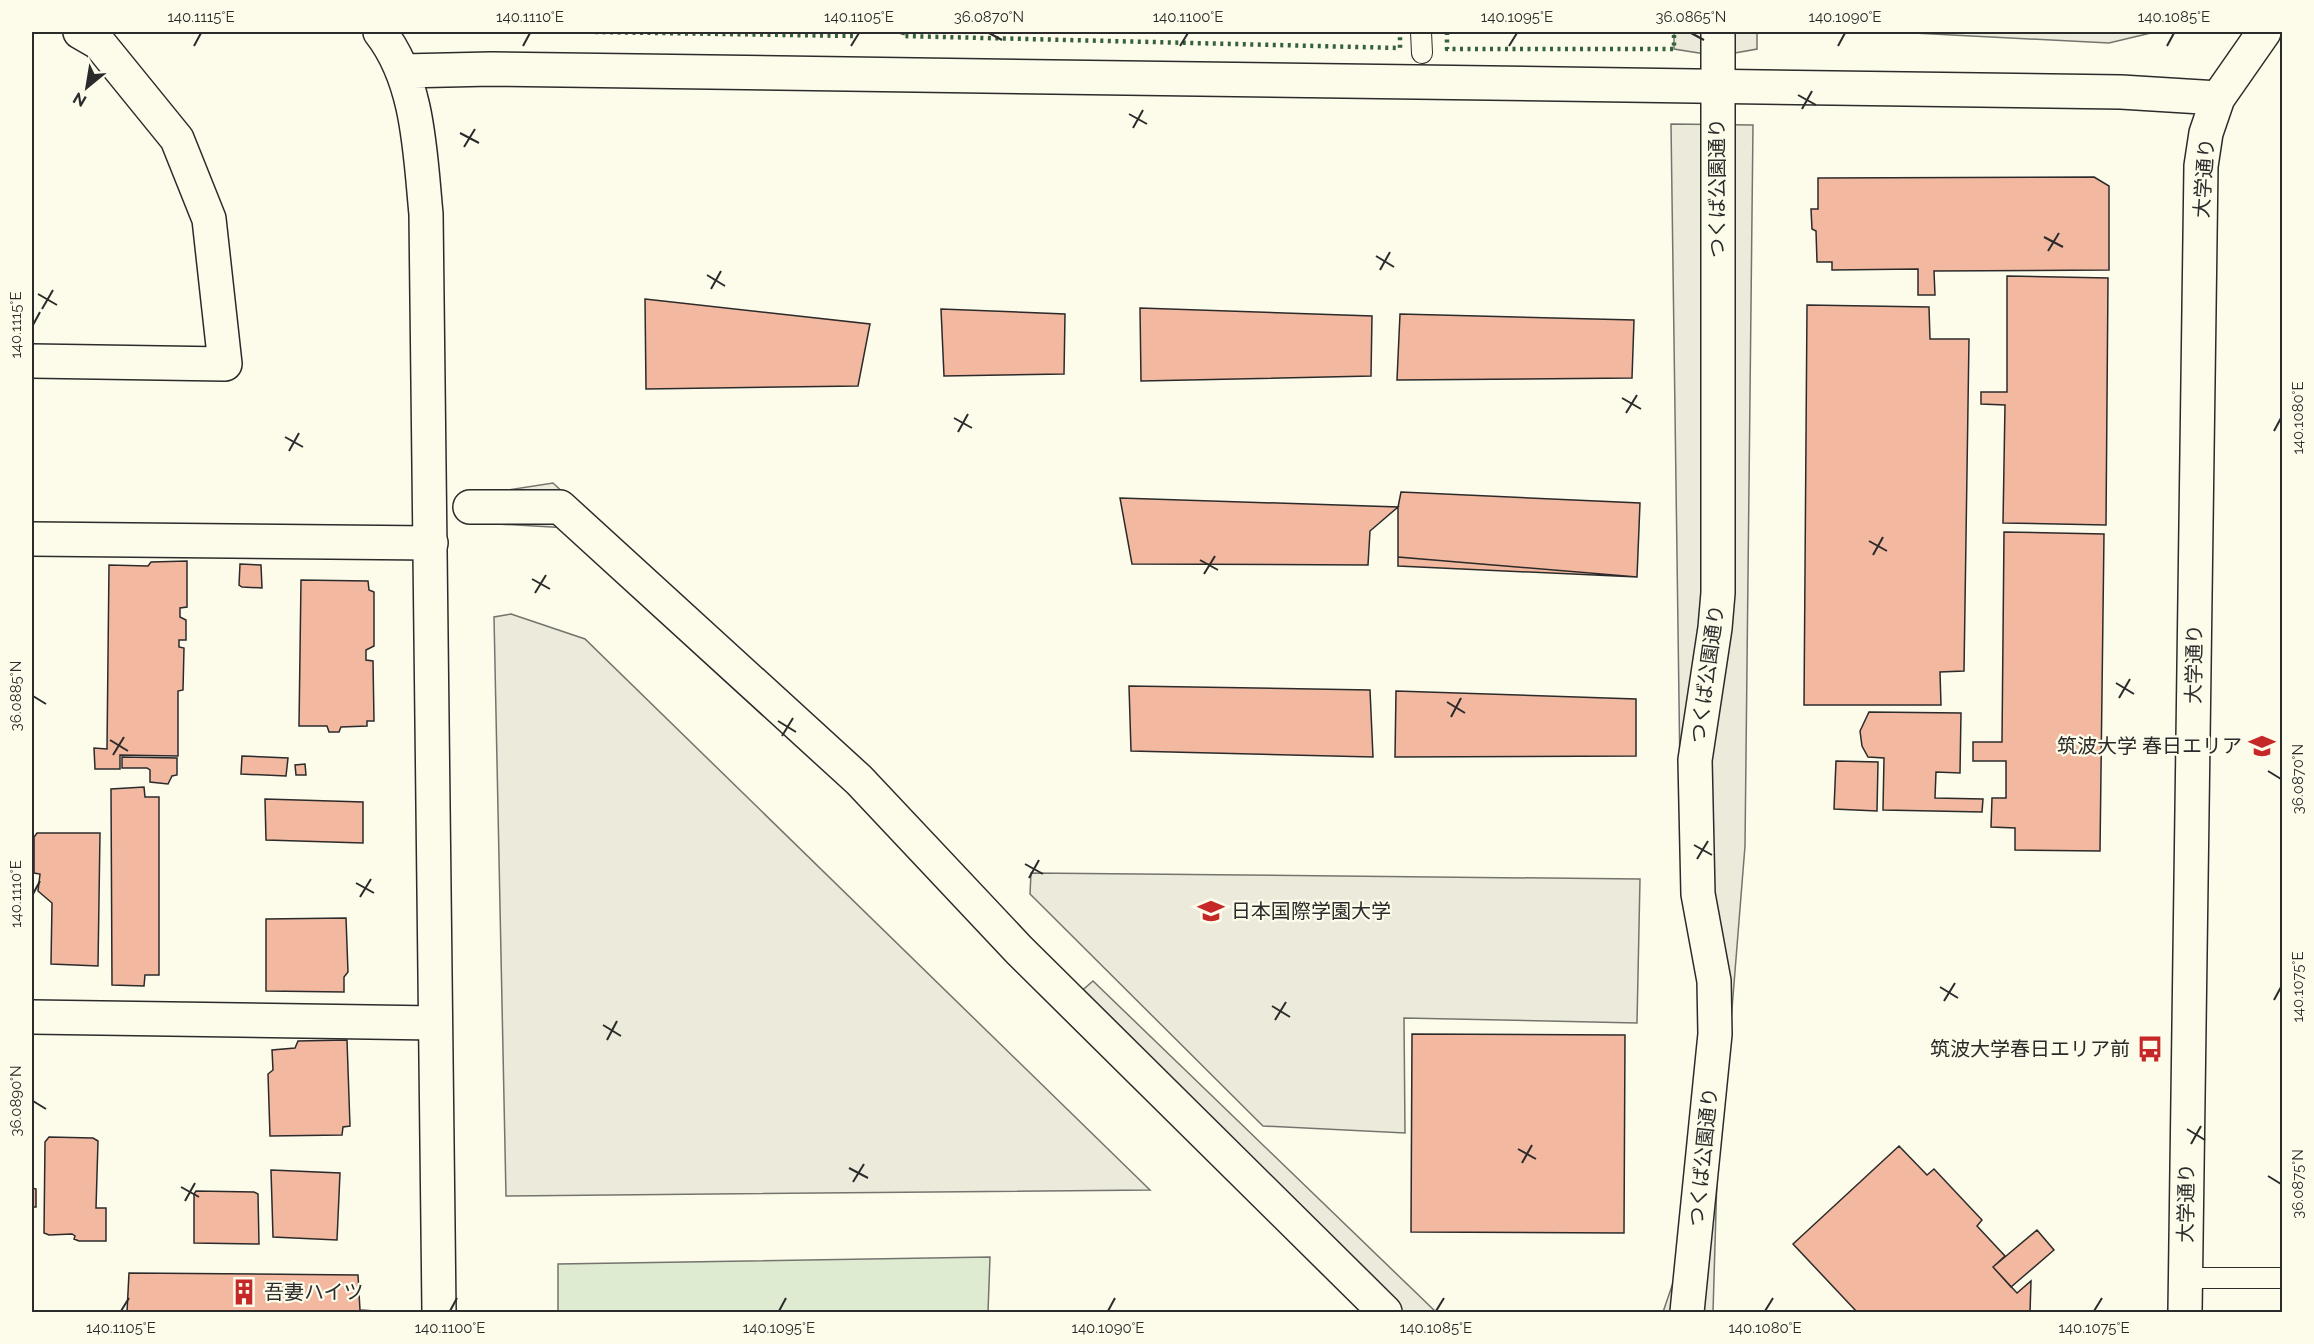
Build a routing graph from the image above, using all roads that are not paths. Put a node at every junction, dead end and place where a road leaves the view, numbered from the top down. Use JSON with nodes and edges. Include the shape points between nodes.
{"nodes":[{"id":1,"x":80,"y":32,"type":"edge"},
{"id":2,"x":380,"y":32,"type":"edge"},
{"id":3,"x":1421,"y":32,"type":"edge"},
{"id":4,"x":1718,"y":32,"type":"edge"},
{"id":5,"x":2264,"y":32,"type":"edge"},
{"id":6,"x":1422,"y":53,"type":"dead end"},
{"id":7,"x":403,"y":71,"type":"junction"},
{"id":8,"x":1717,"y":87,"type":"junction"},
{"id":9,"x":2218,"y":98,"type":"junction"},
{"id":10,"x":32,"y":361,"type":"edge"},
{"id":11,"x":470,"y":507,"type":"dead end"},
{"id":12,"x":32,"y":539,"type":"edge"},
{"id":13,"x":431,"y":543,"type":"junction"},
{"id":14,"x":32,"y":1017,"type":"edge"},
{"id":15,"x":435,"y":1023,"type":"junction"},
{"id":16,"x":2185,"y":1278,"type":"junction"},
{"id":17,"x":2283,"y":1278,"type":"edge"},
{"id":18,"x":439,"y":1312,"type":"edge"},
{"id":19,"x":1385,"y":1312,"type":"edge"},
{"id":20,"x":1687,"y":1312,"type":"edge"},
{"id":21,"x":2185,"y":1312,"type":"edge"}],
"edges":[{"from":1,"to":10,"type":"street","via":[[99,43],[177,140],[209,219],[225,364]]},
{"from":2,"to":7,"type":"street"},
{"from":3,"to":6,"type":"lane"},
{"from":4,"to":8,"type":"street","name":"つくば公園通り"},
{"from":5,"to":9,"type":"street","name":"大学通り"},
{"from":7,"to":8,"type":"street","via":[[491,69]]},
{"from":7,"to":13,"type":"street","via":[[416,127],[426,214]]},
{"from":8,"to":9,"type":"street","via":[[2121,92]]},
{"from":8,"to":20,"type":"street","name":"つくば公園通り","via":[[1718,593],[1695,760],[1698,894],[1714,981],[1715,1034]]},
{"from":9,"to":16,"type":"street","name":"大学通り","via":[[2206,133],[2201,166]]},
{"from":11,"to":19,"type":"street","via":[[560,507],[859,780],[1019,950]]},
{"from":12,"to":13,"type":"street"},
{"from":13,"to":15,"type":"street"},
{"from":14,"to":15,"type":"street"},
{"from":15,"to":18,"type":"street"},
{"from":16,"to":17,"type":"lane"},
{"from":16,"to":21,"type":"street","name":"大学通り"}]}
